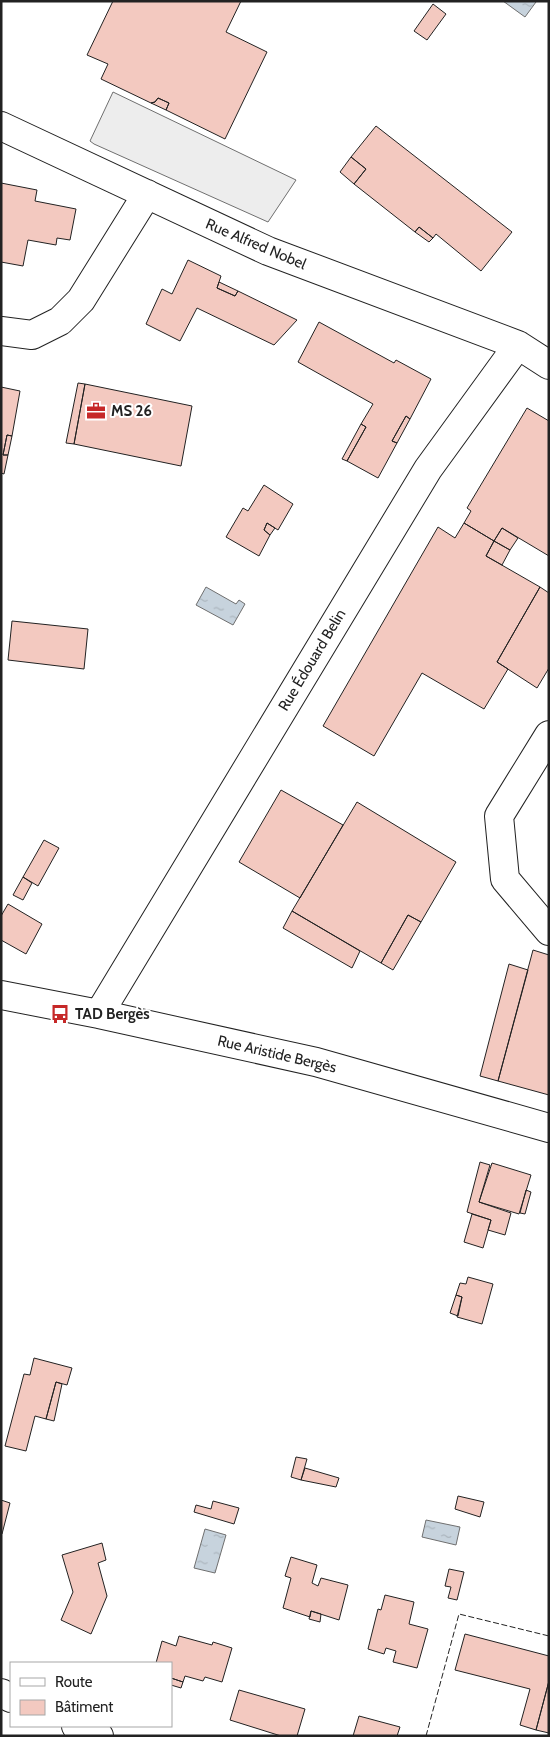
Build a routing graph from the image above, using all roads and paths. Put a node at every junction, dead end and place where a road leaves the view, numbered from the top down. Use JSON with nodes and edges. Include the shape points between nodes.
{"nodes":[{"id":1,"x":1,"y":126,"type":"edge"},
{"id":2,"x":146,"y":194,"type":"junction"},
{"id":3,"x":1,"y":332,"type":"edge"},
{"id":4,"x":518,"y":345,"type":"junction"},
{"id":5,"x":549,"y":365,"type":"edge"},
{"id":6,"x":549,"y":735,"type":"edge"},
{"id":7,"x":549,"y":930,"type":"edge"},
{"id":8,"x":1,"y":995,"type":"edge"},
{"id":9,"x":99,"y":1014,"type":"junction"},
{"id":10,"x":549,"y":1128,"type":"edge"},
{"id":11,"x":78,"y":1727,"type":"edge"},
{"id":12,"x":99,"y":1736,"type":"edge"}],
"edges":[{"from":1,"to":2,"type":"street","name":"Rue Alfred Nobel"},
{"from":2,"to":3,"type":"street","via":[[81,300],[60,321],[32,335]]},
{"from":2,"to":4,"type":"street","name":"Rue Alfred Nobel","via":[[268,251]]},
{"from":4,"to":5,"type":"street"},
{"from":4,"to":9,"type":"street","name":"Rue Édouard Belin","via":[[428,469]]},
{"from":6,"to":7,"type":"street","via":[[499,816],[505,879]]},
{"from":8,"to":9,"type":"street","name":"Rue Aristide Bergès"},
{"from":9,"to":10,"type":"street","name":"Rue Aristide Bergès","via":[[316,1062]]},
{"from":11,"to":12,"type":"street"}]}
